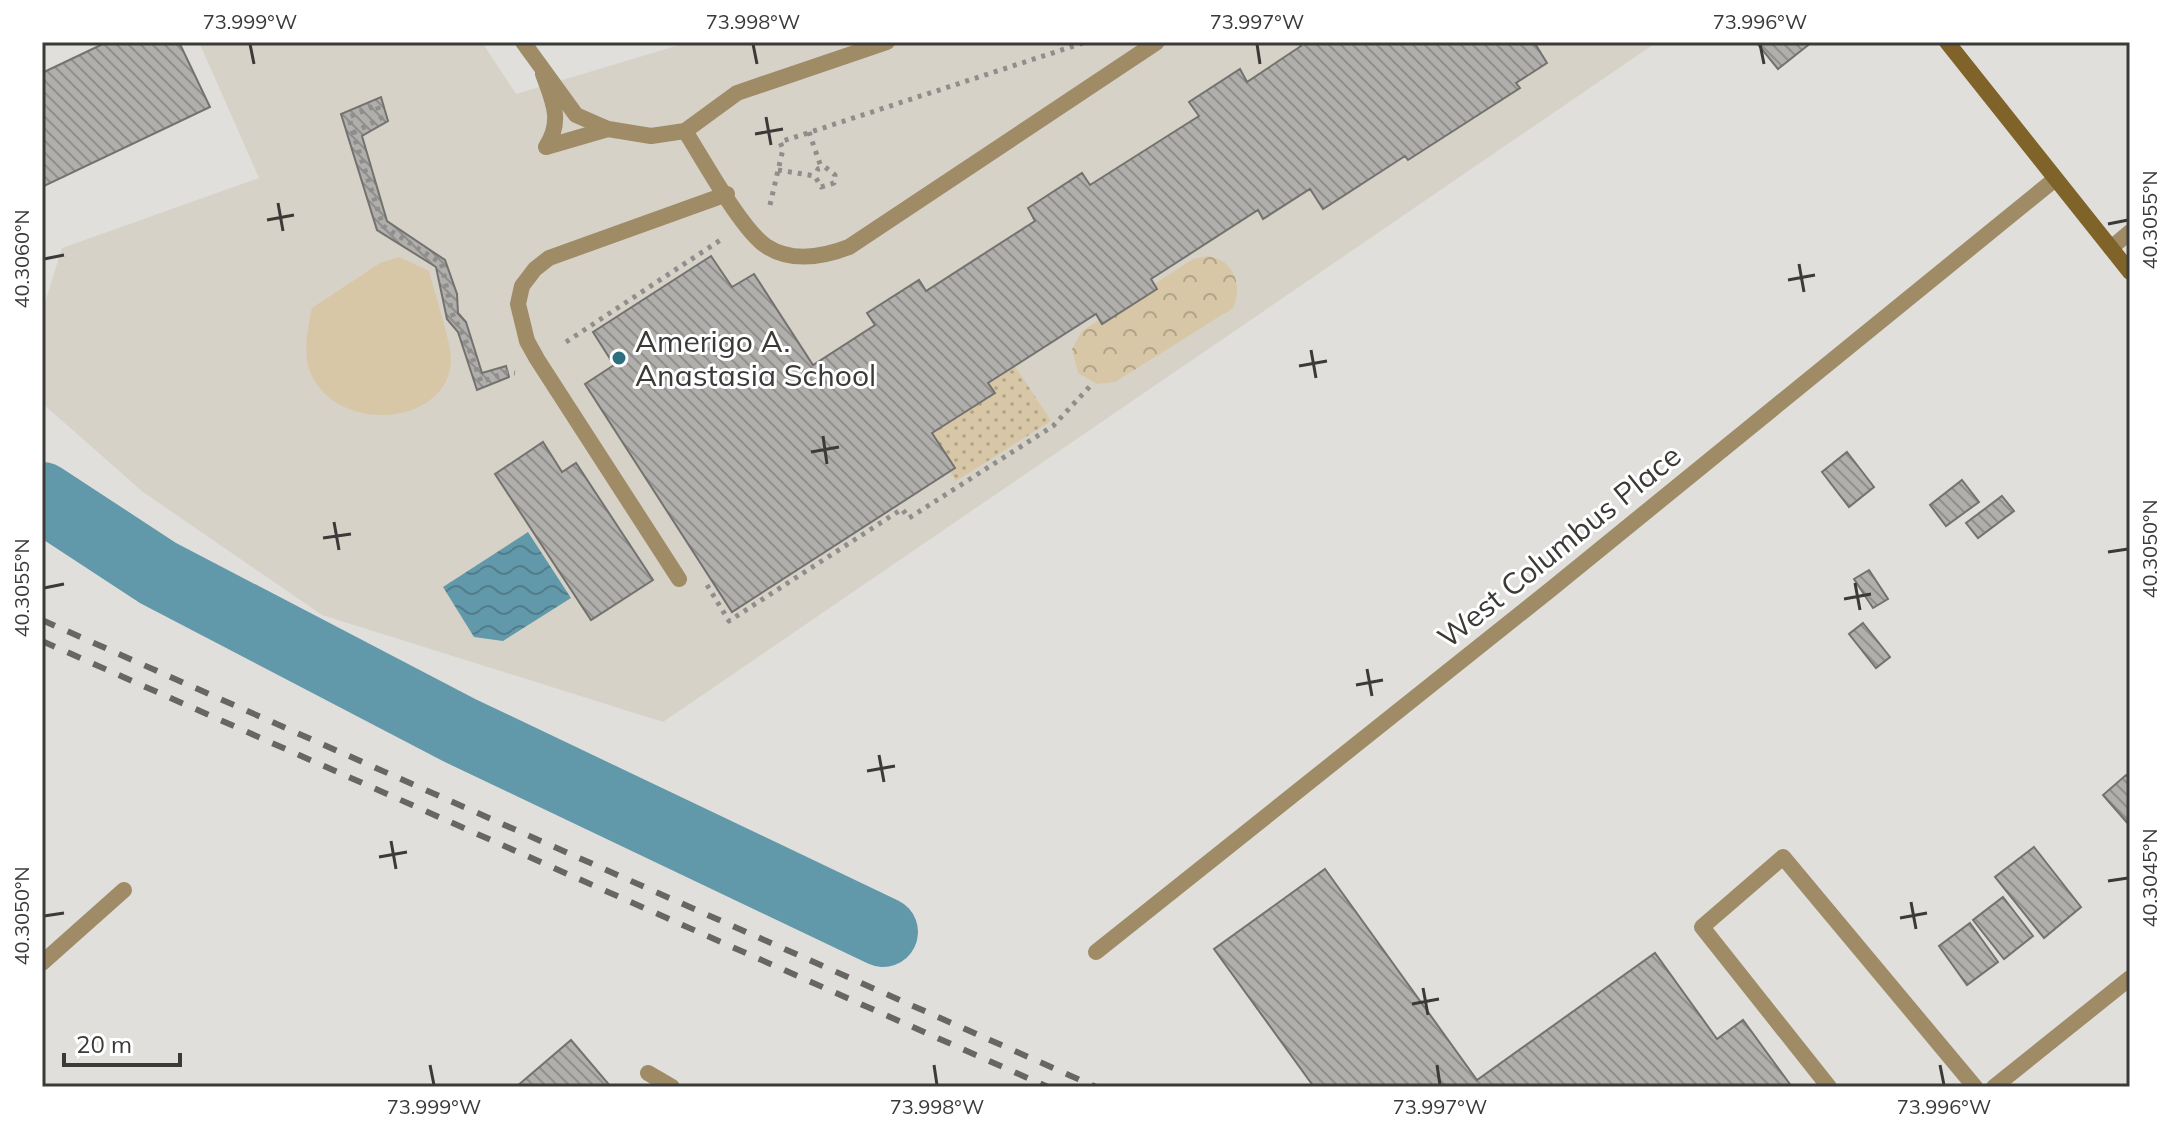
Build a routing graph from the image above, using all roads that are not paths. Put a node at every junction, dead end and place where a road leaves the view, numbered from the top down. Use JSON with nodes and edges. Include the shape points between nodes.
{"nodes":[{"id":1,"x":523,"y":42,"type":"edge"},
{"id":2,"x":887,"y":42,"type":"edge"},
{"id":3,"x":1157,"y":42,"type":"edge"},
{"id":4,"x":1947,"y":42,"type":"edge"},
{"id":5,"x":543,"y":72,"type":"junction"},
{"id":6,"x":608,"y":129,"type":"junction"},
{"id":7,"x":685,"y":131,"type":"junction"},
{"id":8,"x":2054,"y":180,"type":"junction"},
{"id":9,"x":727,"y":194,"type":"junction"},
{"id":10,"x":2130,"y":232,"type":"edge"},
{"id":11,"x":2111,"y":248,"type":"junction"},
{"id":12,"x":2130,"y":272,"type":"edge"},
{"id":13,"x":679,"y":579,"type":"road end"},
{"id":14,"x":124,"y":890,"type":"dead end"},
{"id":15,"x":1096,"y":952,"type":"dead end"},
{"id":16,"x":42,"y":963,"type":"edge"},
{"id":17,"x":2130,"y":978,"type":"edge"},
{"id":18,"x":648,"y":1073,"type":"dead end"},
{"id":19,"x":672,"y":1087,"type":"edge"},
{"id":20,"x":1829,"y":1087,"type":"edge"},
{"id":21,"x":1975,"y":1087,"type":"edge"},
{"id":22,"x":1994,"y":1087,"type":"edge"}],
"edges":[{"from":1,"to":5,"type":"street"},
{"from":2,"to":7,"type":"street","via":[[737,93]]},
{"from":3,"to":9,"type":"street","via":[[849,247],[822,257],[791,256],[766,246]]},
{"from":4,"to":8,"type":"street"},
{"from":5,"to":6,"type":"street","via":[[576,115]]},
{"from":5,"to":6,"type":"street","via":[[556,107],[554,133],[546,147]]},
{"from":6,"to":7,"type":"street","via":[[651,136]]},
{"from":7,"to":9,"type":"street"},
{"from":8,"to":11,"type":"street"},
{"from":8,"to":15,"type":"street","name":"West Columbus Place"},
{"from":9,"to":13,"type":"street","via":[[549,258],[522,286],[518,304],[537,359]]},
{"from":10,"to":11,"type":"street"},
{"from":11,"to":12,"type":"street"},
{"from":14,"to":16,"type":"street"},
{"from":17,"to":22,"type":"street"},
{"from":18,"to":19,"type":"street"},
{"from":20,"to":21,"type":"street","via":[[1702,927],[1783,857]]}]}
